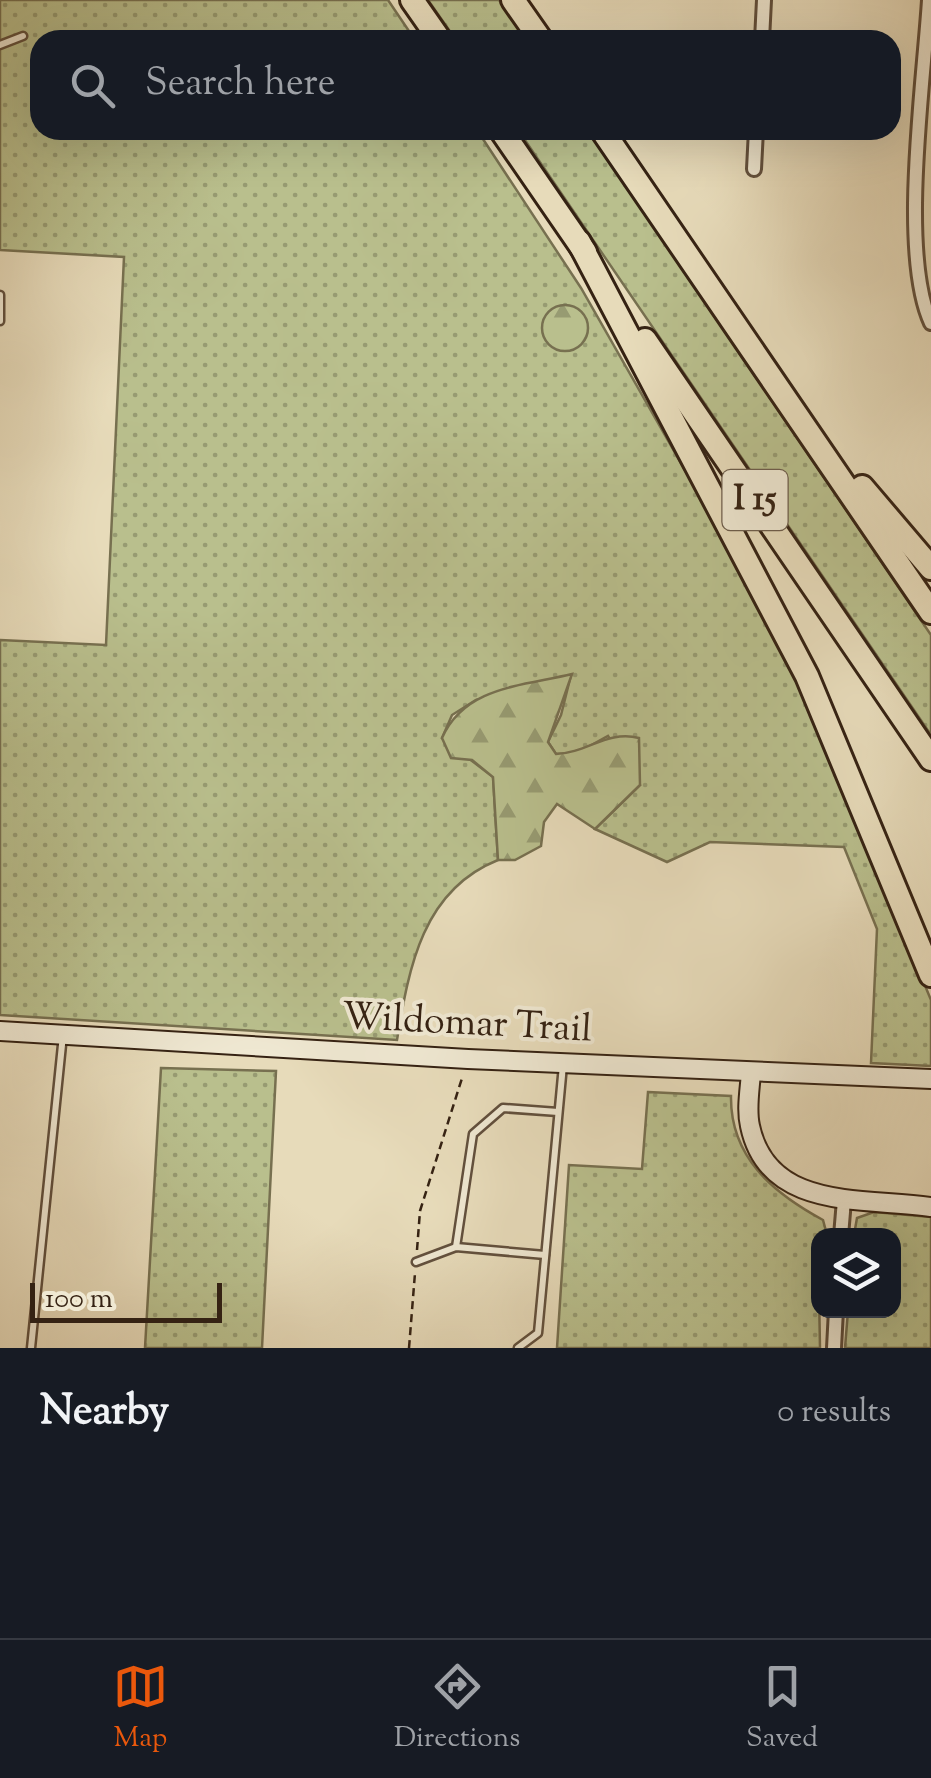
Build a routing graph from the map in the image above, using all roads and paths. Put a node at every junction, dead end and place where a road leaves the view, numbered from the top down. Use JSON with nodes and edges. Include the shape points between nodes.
{"nodes":[{"id":1,"x":412,"y":0,"type":"edge"},
{"id":2,"x":514,"y":0,"type":"edge"},
{"id":3,"x":764,"y":0,"type":"edge"},
{"id":4,"x":928,"y":0,"type":"edge"},
{"id":5,"x":433,"y":30,"type":"edge"},
{"id":6,"x":534,"y":30,"type":"edge"},
{"id":7,"x":762,"y":30,"type":"edge"},
{"id":8,"x":23,"y":36,"type":"dead end"},
{"id":9,"x":0,"y":45,"type":"edge"},
{"id":10,"x":928,"y":66,"type":"edge"},
{"id":11,"x":509,"y":140,"type":"edge"},
{"id":12,"x":609,"y":140,"type":"edge"},
{"id":13,"x":755,"y":140,"type":"edge"},
{"id":14,"x":754,"y":168,"type":"dead end"},
{"id":15,"x":579,"y":242,"type":"junction"},
{"id":16,"x":0,"y":295,"type":"edge"},
{"id":17,"x":0,"y":321,"type":"edge"},
{"id":18,"x":931,"y":323,"type":"edge"},
{"id":19,"x":790,"y":403,"type":"junction"},
{"id":20,"x":931,"y":568,"type":"edge"},
{"id":21,"x":931,"y":612,"type":"edge"},
{"id":22,"x":931,"y":758,"type":"edge"},
{"id":23,"x":931,"y":975,"type":"edge"},
{"id":24,"x":0,"y":1031,"type":"edge"},
{"id":25,"x":63,"y":1034,"type":"junction"},
{"id":26,"x":468,"y":1060,"type":"junction"},
{"id":27,"x":563,"y":1064,"type":"junction"},
{"id":28,"x":751,"y":1072,"type":"junction"},
{"id":29,"x":931,"y":1080,"type":"edge"},
{"id":30,"x":558,"y":1112,"type":"junction"},
{"id":31,"x":844,"y":1200,"type":"junction"},
{"id":32,"x":931,"y":1206,"type":"edge"},
{"id":33,"x":842,"y":1228,"type":"edge"},
{"id":34,"x":456,"y":1247,"type":"junction"},
{"id":35,"x":545,"y":1255,"type":"junction"},
{"id":36,"x":416,"y":1262,"type":"junction"},
{"id":37,"x":836,"y":1318,"type":"edge"},
{"id":38,"x":31,"y":1348,"type":"edge"},
{"id":39,"x":409,"y":1348,"type":"edge"},
{"id":40,"x":518,"y":1348,"type":"edge"},
{"id":41,"x":834,"y":1348,"type":"edge"}],
"edges":[{"from":1,"to":5,"type":"highway"},
{"from":2,"to":6,"type":"highway"},
{"from":3,"to":7,"type":"street"},
{"from":4,"to":10,"type":"street"},
{"from":8,"to":9,"type":"lane"},
{"from":10,"to":18,"type":"street","via":[[915,243],[920,298]]},
{"from":11,"to":15,"type":"highway","number":"I 15"},
{"from":12,"to":19,"type":"highway","number":"I 15"},
{"from":13,"to":14,"type":"street"},
{"from":15,"to":22,"type":"highway","number":"I 15"},
{"from":15,"to":23,"type":"highway","via":[[806,676]]},
{"from":16,"to":17,"type":"lane"},
{"from":19,"to":20,"type":"highway"},
{"from":19,"to":21,"type":"highway","number":"I 15"},
{"from":24,"to":25,"type":"main road","name":"Wildomar Trail"},
{"from":25,"to":26,"type":"main road","name":"Wildomar Trail"},
{"from":25,"to":38,"type":"lane"},
{"from":26,"to":27,"type":"main road","name":"Wildomar Trail"},
{"from":26,"to":36,"type":"path","via":[[420,1211]]},
{"from":27,"to":28,"type":"main road","name":"Wildomar Trail"},
{"from":27,"to":30,"type":"lane"},
{"from":28,"to":29,"type":"main road","name":"Wildomar Trail"},
{"from":28,"to":31,"type":"main road","via":[[749,1123],[759,1153],[780,1179]]},
{"from":30,"to":34,"type":"lane","via":[[503,1108],[473,1134]]},
{"from":30,"to":35,"type":"lane"},
{"from":31,"to":32,"type":"main road"},
{"from":31,"to":33,"type":"street"},
{"from":34,"to":35,"type":"lane"},
{"from":34,"to":36,"type":"lane"},
{"from":35,"to":40,"type":"lane","via":[[538,1333]]},
{"from":36,"to":39,"type":"path"},
{"from":37,"to":41,"type":"street"}]}
